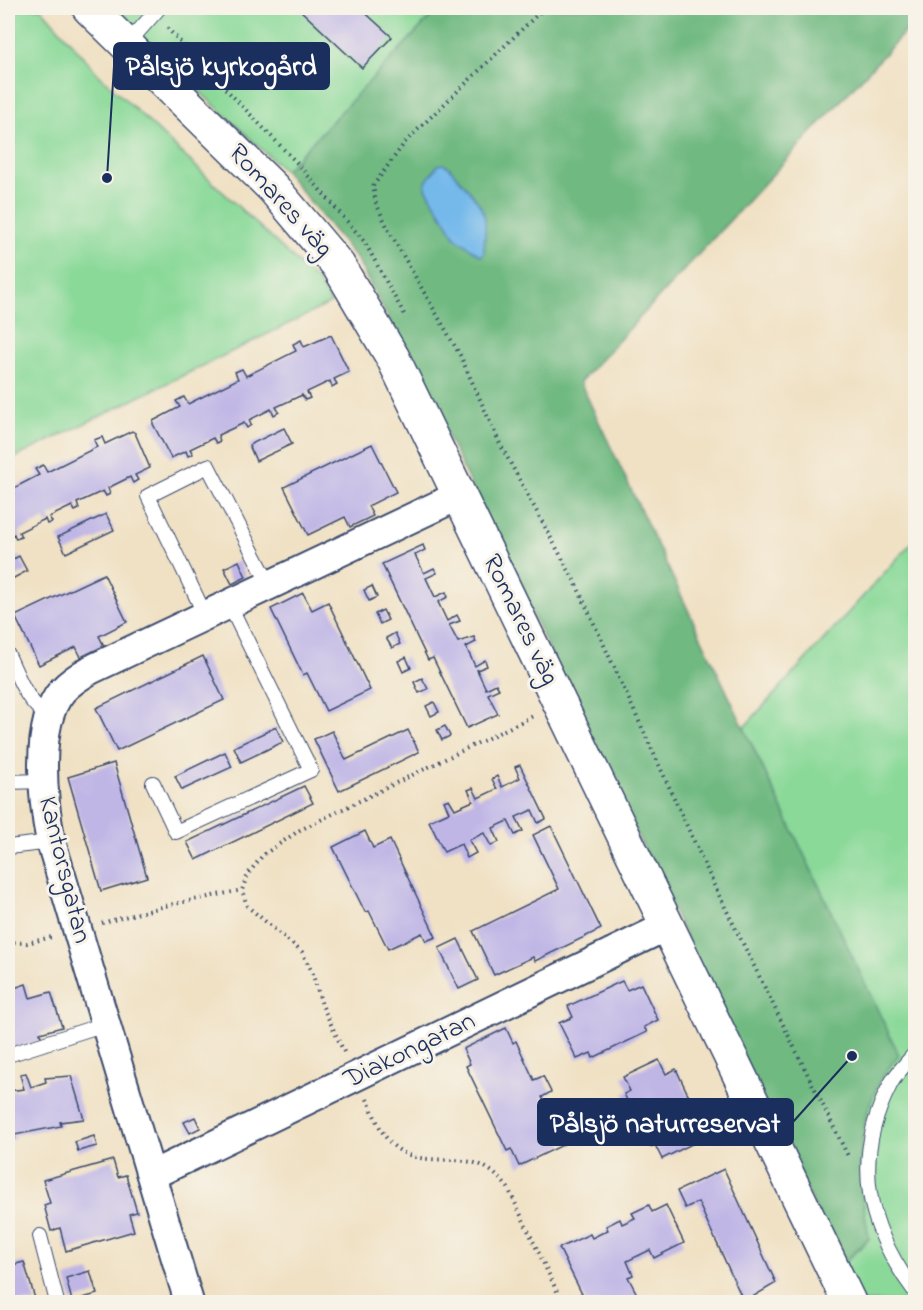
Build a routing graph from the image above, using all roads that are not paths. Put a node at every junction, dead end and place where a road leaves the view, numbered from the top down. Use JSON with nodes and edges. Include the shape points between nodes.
{"nodes":[{"id":1,"x":89,"y":8,"type":"edge"},
{"id":2,"x":159,"y":8,"type":"edge"},
{"id":3,"x":127,"y":44,"type":"junction"},
{"id":4,"x":460,"y":495,"type":"junction"},
{"id":5,"x":269,"y":584,"type":"junction"},
{"id":6,"x":217,"y":610,"type":"junction"},
{"id":7,"x":8,"y":655,"type":"edge"},
{"id":8,"x":51,"y":717,"type":"junction"},
{"id":9,"x":42,"y":781,"type":"junction"},
{"id":10,"x":8,"y":782,"type":"edge"},
{"id":11,"x":153,"y":783,"type":"dead end"},
{"id":12,"x":51,"y":842,"type":"junction"},
{"id":13,"x":8,"y":847,"type":"edge"},
{"id":14,"x":667,"y":926,"type":"junction"},
{"id":15,"x":105,"y":1024,"type":"junction"},
{"id":16,"x":915,"y":1052,"type":"edge"},
{"id":17,"x":8,"y":1055,"type":"edge"},
{"id":18,"x":153,"y":1175,"type":"junction"},
{"id":19,"x":40,"y":1236,"type":"dead end"},
{"id":20,"x":915,"y":1293,"type":"edge"},
{"id":21,"x":180,"y":1300,"type":"edge"},
{"id":22,"x":57,"y":1302,"type":"edge"},
{"id":23,"x":849,"y":1302,"type":"edge"}],
"edges":[{"from":1,"to":3,"type":"street","name":"Romares väg"},
{"from":2,"to":3,"type":"lane"},
{"from":3,"to":4,"type":"street","name":"Romares väg","via":[[273,188],[338,266],[393,358]]},
{"from":4,"to":5,"type":"street","name":"Kantorsgatan"},
{"from":4,"to":14,"type":"street","name":"Romares väg"},
{"from":5,"to":6,"type":"street","name":"Kantorsgatan"},
{"from":5,"to":6,"type":"lane","via":[[208,466],[148,496]]},
{"from":6,"to":8,"type":"street","name":"Kantorsgatan","via":[[72,681],[60,693]]},
{"from":6,"to":11,"type":"lane","via":[[311,770],[176,832]]},
{"from":7,"to":8,"type":"lane","via":[[28,698],[38,711]]},
{"from":8,"to":9,"type":"street","name":"Kantorsgatan","via":[[45,738]]},
{"from":9,"to":10,"type":"lane"},
{"from":9,"to":12,"type":"street","name":"Kantorsgatan"},
{"from":12,"to":13,"type":"lane"},
{"from":12,"to":15,"type":"street","name":"Kantorsgatan"},
{"from":14,"to":18,"type":"street","name":"Diakongatan"},
{"from":14,"to":23,"type":"street","name":"Romares väg"},
{"from":15,"to":17,"type":"lane"},
{"from":15,"to":18,"type":"street","name":"Kantorsgatan"},
{"from":16,"to":20,"type":"lane","via":[[891,1084],[876,1120],[869,1160],[869,1199],[879,1234]]},
{"from":18,"to":21,"type":"street","name":"Kantorsgatan"},
{"from":19,"to":22,"type":"lane"}]}
